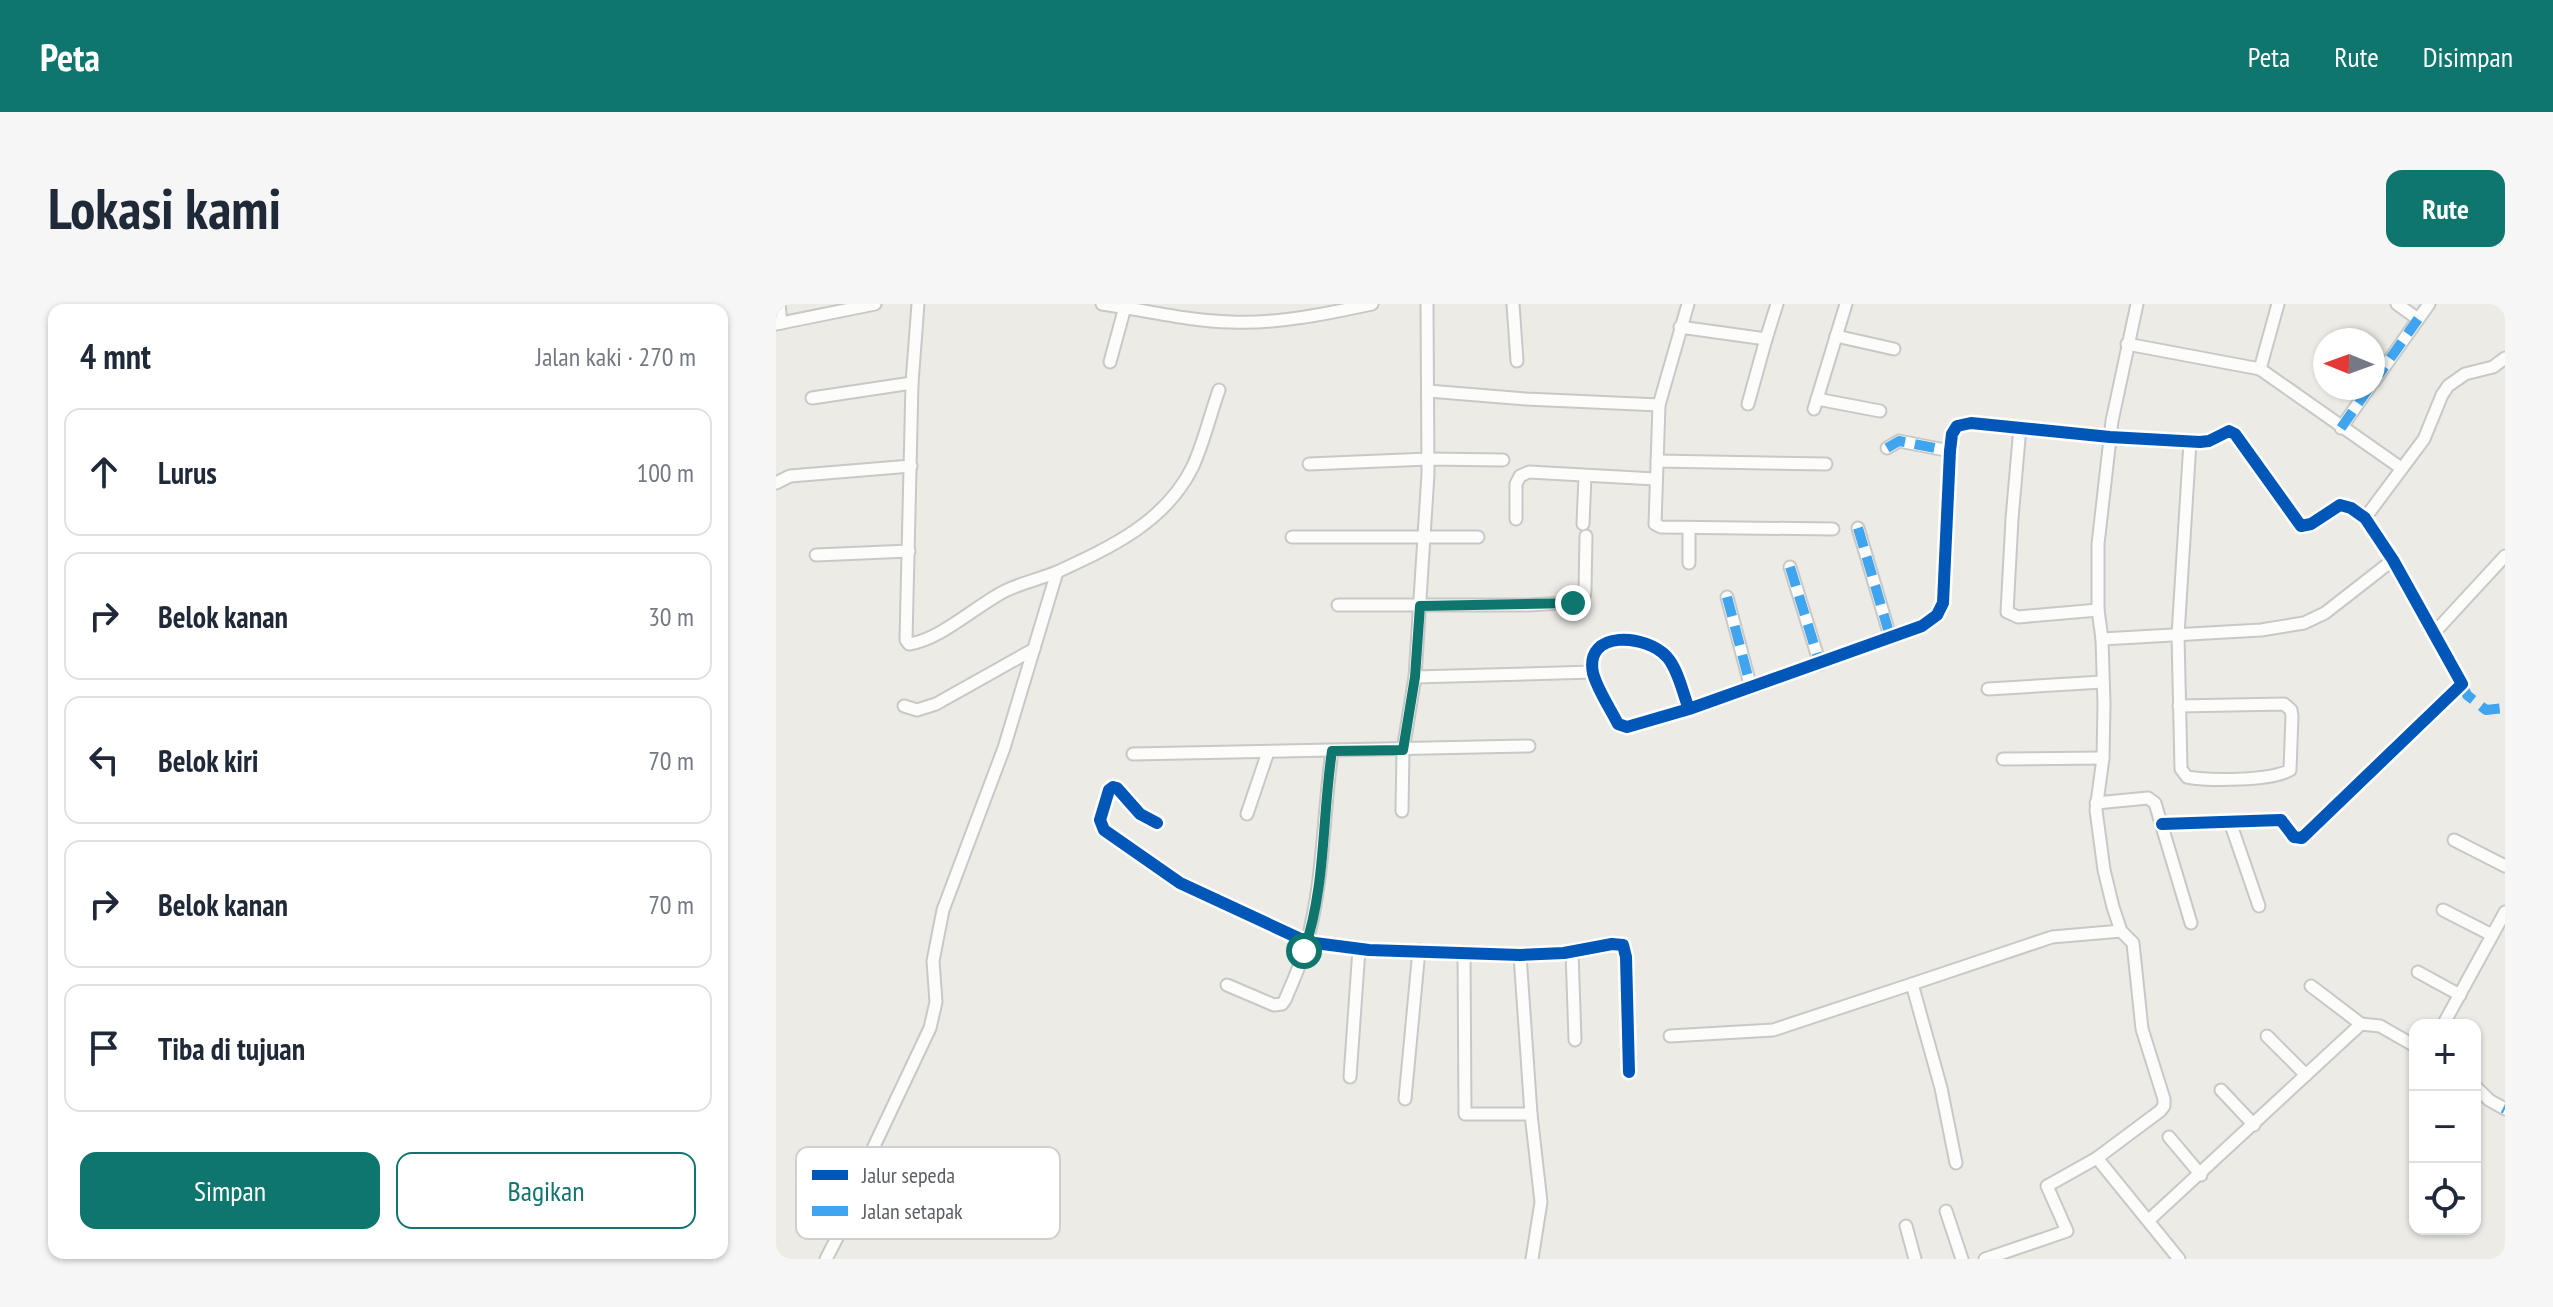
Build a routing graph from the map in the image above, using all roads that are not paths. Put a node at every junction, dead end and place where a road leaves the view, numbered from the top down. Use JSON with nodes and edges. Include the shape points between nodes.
{"nodes":[{"id":1,"x":779,"y":304,"type":"edge"},
{"id":2,"x":875,"y":304,"type":"edge"},
{"id":3,"x":918,"y":304,"type":"edge"},
{"id":4,"x":1102,"y":304,"type":"edge"},
{"id":5,"x":1372,"y":304,"type":"edge"},
{"id":6,"x":1427,"y":304,"type":"edge"},
{"id":7,"x":1513,"y":304,"type":"edge"},
{"id":8,"x":1688,"y":304,"type":"edge"},
{"id":9,"x":1777,"y":304,"type":"edge"},
{"id":10,"x":1846,"y":304,"type":"edge"},
{"id":11,"x":2137,"y":304,"type":"edge"},
{"id":12,"x":2278,"y":304,"type":"edge"},
{"id":13,"x":2397,"y":304,"type":"edge"},
{"id":14,"x":2429,"y":304,"type":"edge"},
{"id":15,"x":1125,"y":307,"type":"junction"},
{"id":16,"x":2418,"y":319,"type":"junction"},
{"id":17,"x":778,"y":324,"type":"edge"},
{"id":18,"x":1680,"y":327,"type":"junction"},
{"id":19,"x":1836,"y":336,"type":"junction"},
{"id":20,"x":1766,"y":339,"type":"junction"},
{"id":21,"x":2127,"y":344,"type":"junction"},
{"id":22,"x":1894,"y":349,"type":"dead end"},
{"id":23,"x":2505,"y":358,"type":"edge"},
{"id":24,"x":1517,"y":361,"type":"dead end"},
{"id":25,"x":1110,"y":362,"type":"dead end"},
{"id":26,"x":2385,"y":366,"type":"edge"},
{"id":27,"x":2260,"y":369,"type":"junction"},
{"id":28,"x":912,"y":383,"type":"junction"},
{"id":29,"x":1219,"y":390,"type":"dead end"},
{"id":30,"x":1428,"y":391,"type":"junction"},
{"id":31,"x":812,"y":398,"type":"dead end"},
{"id":32,"x":2361,"y":400,"type":"edge"},
{"id":33,"x":1748,"y":404,"type":"dead end"},
{"id":34,"x":1659,"y":405,"type":"junction"},
{"id":35,"x":1880,"y":411,"type":"dead end"},
{"id":36,"x":2020,"y":427,"type":"junction"},
{"id":37,"x":2341,"y":428,"type":"junction"},
{"id":38,"x":2110,"y":437,"type":"junction"},
{"id":39,"x":2190,"y":442,"type":"junction"},
{"id":40,"x":1887,"y":448,"type":"dead end"},
{"id":41,"x":1950,"y":451,"type":"junction"},
{"id":42,"x":1428,"y":459,"type":"junction"},
{"id":43,"x":1503,"y":460,"type":"dead end"},
{"id":44,"x":1657,"y":461,"type":"junction"},
{"id":45,"x":1309,"y":464,"type":"dead end"},
{"id":46,"x":1826,"y":464,"type":"dead end"},
{"id":47,"x":911,"y":466,"type":"junction"},
{"id":48,"x":2401,"y":468,"type":"junction"},
{"id":49,"x":1585,"y":476,"type":"junction"},
{"id":50,"x":1655,"y":479,"type":"junction"},
{"id":51,"x":776,"y":483,"type":"edge"},
{"id":52,"x":2365,"y":518,"type":"junction"},
{"id":53,"x":1516,"y":519,"type":"dead end"},
{"id":54,"x":1689,"y":528,"type":"junction"},
{"id":55,"x":1858,"y":528,"type":"dead end"},
{"id":56,"x":1833,"y":529,"type":"dead end"},
{"id":57,"x":1423,"y":536,"type":"junction"},
{"id":58,"x":1292,"y":537,"type":"dead end"},
{"id":59,"x":1478,"y":537,"type":"dead end"},
{"id":60,"x":909,"y":551,"type":"junction"},
{"id":61,"x":816,"y":555,"type":"dead end"},
{"id":62,"x":2505,"y":556,"type":"edge"},
{"id":63,"x":2393,"y":560,"type":"junction"},
{"id":64,"x":1689,"y":563,"type":"dead end"},
{"id":65,"x":1790,"y":567,"type":"dead end"},
{"id":66,"x":1057,"y":572,"type":"junction"},
{"id":67,"x":1727,"y":597,"type":"dead end"},
{"id":68,"x":1338,"y":605,"type":"dead end"},
{"id":69,"x":1420,"y":606,"type":"junction"},
{"id":70,"x":2098,"y":610,"type":"junction"},
{"id":71,"x":2433,"y":634,"type":"junction"},
{"id":72,"x":2178,"y":635,"type":"junction"},
{"id":73,"x":1890,"y":636,"type":"junction"},
{"id":74,"x":2102,"y":639,"type":"junction"},
{"id":75,"x":1034,"y":649,"type":"junction"},
{"id":76,"x":1820,"y":664,"type":"junction"},
{"id":77,"x":1593,"y":672,"type":"junction"},
{"id":78,"x":1415,"y":677,"type":"junction"},
{"id":79,"x":2102,"y":682,"type":"junction"},
{"id":80,"x":1751,"y":688,"type":"junction"},
{"id":81,"x":1988,"y":689,"type":"dead end"},
{"id":82,"x":904,"y":706,"type":"dead end"},
{"id":83,"x":2179,"y":706,"type":"junction"},
{"id":84,"x":1689,"y":709,"type":"junction"},
{"id":85,"x":1529,"y":746,"type":"dead end"},
{"id":86,"x":1403,"y":750,"type":"junction"},
{"id":87,"x":1332,"y":751,"type":"junction"},
{"id":88,"x":1268,"y":752,"type":"junction"},
{"id":89,"x":1133,"y":754,"type":"dead end"},
{"id":90,"x":2103,"y":758,"type":"junction"},
{"id":91,"x":2003,"y":759,"type":"dead end"},
{"id":92,"x":2096,"y":803,"type":"junction"},
{"id":93,"x":1402,"y":811,"type":"dead end"},
{"id":94,"x":1247,"y":814,"type":"dead end"},
{"id":95,"x":2230,"y":822,"type":"junction"},
{"id":96,"x":1157,"y":823,"type":"dead end"},
{"id":97,"x":2162,"y":824,"type":"junction"},
{"id":98,"x":2454,"y":840,"type":"dead end"},
{"id":99,"x":2505,"y":866,"type":"edge"},
{"id":100,"x":2259,"y":906,"type":"dead end"},
{"id":101,"x":2443,"y":910,"type":"dead end"},
{"id":102,"x":2505,"y":912,"type":"edge"},
{"id":103,"x":2191,"y":923,"type":"dead end"},
{"id":104,"x":2121,"y":931,"type":"junction"},
{"id":105,"x":2492,"y":935,"type":"junction"},
{"id":106,"x":1307,"y":942,"type":"junction"},
{"id":107,"x":1359,"y":949,"type":"junction"},
{"id":108,"x":1419,"y":950,"type":"junction"},
{"id":109,"x":1572,"y":951,"type":"junction"},
{"id":110,"x":1464,"y":952,"type":"junction"},
{"id":111,"x":1520,"y":955,"type":"junction"},
{"id":112,"x":2418,"y":972,"type":"dead end"},
{"id":113,"x":1912,"y":984,"type":"junction"},
{"id":114,"x":1227,"y":985,"type":"dead end"},
{"id":115,"x":2311,"y":986,"type":"dead end"},
{"id":116,"x":2460,"y":995,"type":"junction"},
{"id":117,"x":2446,"y":1019,"type":"edge"},
{"id":118,"x":2361,"y":1024,"type":"junction"},
{"id":119,"x":1670,"y":1036,"type":"dead end"},
{"id":120,"x":2267,"y":1036,"type":"dead end"},
{"id":121,"x":1575,"y":1040,"type":"dead end"},
{"id":122,"x":2409,"y":1043,"type":"edge"},
{"id":123,"x":1629,"y":1072,"type":"dead end"},
{"id":124,"x":2306,"y":1075,"type":"junction"},
{"id":125,"x":1350,"y":1077,"type":"dead end"},
{"id":126,"x":2221,"y":1090,"type":"dead end"},
{"id":127,"x":2480,"y":1091,"type":"edge"},
{"id":128,"x":1405,"y":1099,"type":"dead end"},
{"id":129,"x":2505,"y":1109,"type":"edge"},
{"id":130,"x":1531,"y":1114,"type":"junction"},
{"id":131,"x":2254,"y":1125,"type":"junction"},
{"id":132,"x":2169,"y":1137,"type":"dead end"},
{"id":133,"x":874,"y":1147,"type":"edge"},
{"id":134,"x":1956,"y":1163,"type":"dead end"},
{"id":135,"x":2101,"y":1163,"type":"junction"},
{"id":136,"x":2201,"y":1175,"type":"junction"},
{"id":137,"x":1946,"y":1211,"type":"dead end"},
{"id":138,"x":2149,"y":1220,"type":"junction"},
{"id":139,"x":1906,"y":1226,"type":"dead end"},
{"id":140,"x":836,"y":1239,"type":"edge"},
{"id":141,"x":826,"y":1259,"type":"edge"},
{"id":142,"x":1532,"y":1259,"type":"edge"},
{"id":143,"x":1915,"y":1259,"type":"edge"},
{"id":144,"x":1962,"y":1259,"type":"edge"},
{"id":145,"x":1985,"y":1259,"type":"edge"},
{"id":146,"x":2179,"y":1259,"type":"edge"}],
"edges":[{"from":1,"to":17,"type":"street"},
{"from":2,"to":17,"type":"street"},
{"from":3,"to":28,"type":"street"},
{"from":4,"to":15,"type":"street"},
{"from":5,"to":15,"type":"street","via":[[1320,316],[1253,322]]},
{"from":6,"to":30,"type":"street"},
{"from":7,"to":24,"type":"street"},
{"from":8,"to":18,"type":"street"},
{"from":9,"to":20,"type":"street"},
{"from":10,"to":19,"type":"street"},
{"from":11,"to":21,"type":"street"},
{"from":12,"to":27,"type":"street"},
{"from":13,"to":16,"type":"street"},
{"from":14,"to":16,"type":"street"},
{"from":15,"to":25,"type":"street"},
{"from":16,"to":26,"type":"street"},
{"from":18,"to":20,"type":"street"},
{"from":18,"to":34,"type":"street"},
{"from":19,"to":22,"type":"street"},
{"from":19,"to":35,"type":"street","via":[[1816,404]]},
{"from":20,"to":33,"type":"street"},
{"from":21,"to":27,"type":"street"},
{"from":21,"to":38,"type":"street"},
{"from":23,"to":48,"type":"street","via":[[2448,386],[2424,439]]},
{"from":27,"to":37,"type":"street"},
{"from":28,"to":31,"type":"street"},
{"from":28,"to":47,"type":"street"},
{"from":29,"to":66,"type":"street","via":[[1193,465],[1166,507],[1143,527]]},
{"from":30,"to":34,"type":"street"},
{"from":30,"to":42,"type":"street"},
{"from":32,"to":37,"type":"street"},
{"from":34,"to":44,"type":"street"},
{"from":36,"to":38,"type":"street"},
{"from":36,"to":41,"type":"street","via":[[1962,424],[1954,429]]},
{"from":36,"to":70,"type":"street","via":[[2007,612],[2018,617]]},
{"from":37,"to":48,"type":"street"},
{"from":38,"to":39,"type":"street"},
{"from":38,"to":70,"type":"street","via":[[2098,544]]},
{"from":39,"to":52,"type":"street","via":[[2209,441],[2227,431],[2235,434],[2301,526],[2340,505]]},
{"from":39,"to":72,"type":"street"},
{"from":40,"to":41,"type":"street","via":[[1899,441]]},
{"from":41,"to":73,"type":"street","via":[[1943,603],[1931,622]]},
{"from":42,"to":43,"type":"street"},
{"from":42,"to":45,"type":"street"},
{"from":42,"to":57,"type":"street"},
{"from":44,"to":46,"type":"street"},
{"from":44,"to":50,"type":"street"},
{"from":47,"to":51,"type":"street","via":[[790,476]]},
{"from":47,"to":60,"type":"street"},
{"from":48,"to":52,"type":"street"},
{"from":49,"to":50,"type":"street"},
{"from":49,"to":53,"type":"street","via":[[1520,476]]},
{"from":49,"to":69,"type":"street","via":[[1585,591],[1578,602]]},
{"from":50,"to":54,"type":"street","via":[[1655,524]]},
{"from":52,"to":63,"type":"street"},
{"from":54,"to":56,"type":"street"},
{"from":54,"to":64,"type":"street"},
{"from":55,"to":73,"type":"street"},
{"from":57,"to":58,"type":"street"},
{"from":57,"to":59,"type":"street"},
{"from":57,"to":69,"type":"street"},
{"from":60,"to":61,"type":"street"},
{"from":60,"to":66,"type":"street","via":[[906,640],[913,644],[1005,591]]},
{"from":62,"to":71,"type":"street"},
{"from":63,"to":71,"type":"street"},
{"from":63,"to":72,"type":"street","via":[[2304,623]]},
{"from":65,"to":76,"type":"street"},
{"from":66,"to":75,"type":"street"},
{"from":67,"to":80,"type":"street"},
{"from":68,"to":69,"type":"street"},
{"from":69,"to":78,"type":"street"},
{"from":70,"to":74,"type":"street"},
{"from":71,"to":95,"type":"street","via":[[2462,684],[2302,838],[2294,837],[2281,820]]},
{"from":72,"to":74,"type":"street"},
{"from":72,"to":83,"type":"street"},
{"from":73,"to":76,"type":"street"},
{"from":74,"to":79,"type":"street"},
{"from":75,"to":82,"type":"street","via":[[936,704],[917,710]]},
{"from":75,"to":133,"type":"street","via":[[983,808],[943,910],[933,961],[936,1002],[930,1028]]},
{"from":76,"to":80,"type":"street"},
{"from":77,"to":78,"type":"street"},
{"from":77,"to":84,"type":"street","via":[[1623,726]]},
{"from":77,"to":84,"type":"street","via":[[1594,652],[1604,642],[1653,648],[1669,660]]},
{"from":78,"to":86,"type":"street"},
{"from":79,"to":81,"type":"street"},
{"from":79,"to":90,"type":"street"},
{"from":80,"to":84,"type":"street"},
{"from":83,"to":83,"type":"street","via":[[2181,769],[2187,777],[2257,777],[2290,770],[2289,707],[2278,702]]},
{"from":85,"to":86,"type":"street"},
{"from":86,"to":87,"type":"street"},
{"from":86,"to":93,"type":"street"},
{"from":87,"to":88,"type":"street"},
{"from":87,"to":106,"type":"street","via":[[1320,877]]},
{"from":88,"to":89,"type":"street"},
{"from":88,"to":94,"type":"street"},
{"from":90,"to":91,"type":"street"},
{"from":90,"to":92,"type":"street"},
{"from":92,"to":97,"type":"street","via":[[2153,800]]},
{"from":92,"to":104,"type":"street","via":[[2104,870]]},
{"from":95,"to":97,"type":"street"},
{"from":95,"to":100,"type":"street"},
{"from":96,"to":106,"type":"street","via":[[1140,814],[1117,788],[1109,790],[1100,820],[1104,830],[1180,883]]},
{"from":97,"to":103,"type":"street"},
{"from":98,"to":99,"type":"street"},
{"from":101,"to":105,"type":"street"},
{"from":102,"to":105,"type":"street"},
{"from":104,"to":113,"type":"street","via":[[2052,937]]},
{"from":104,"to":135,"type":"street","via":[[2133,943],[2142,1029],[2164,1106]]},
{"from":105,"to":116,"type":"street"},
{"from":106,"to":107,"type":"street"},
{"from":106,"to":114,"type":"street","via":[[1282,1004]]},
{"from":107,"to":108,"type":"street"},
{"from":107,"to":125,"type":"street"},
{"from":108,"to":110,"type":"street"},
{"from":108,"to":128,"type":"street"},
{"from":109,"to":111,"type":"street"},
{"from":109,"to":121,"type":"street"},
{"from":109,"to":123,"type":"street","via":[[1624,946]]},
{"from":110,"to":111,"type":"street"},
{"from":110,"to":130,"type":"street","via":[[1465,1114]]},
{"from":111,"to":130,"type":"street"},
{"from":112,"to":116,"type":"street"},
{"from":113,"to":119,"type":"street","via":[[1773,1030]]},
{"from":113,"to":134,"type":"street"},
{"from":115,"to":118,"type":"street"},
{"from":116,"to":117,"type":"street"},
{"from":118,"to":122,"type":"street","via":[[2380,1026]]},
{"from":118,"to":124,"type":"street"},
{"from":120,"to":124,"type":"street"},
{"from":124,"to":131,"type":"street"},
{"from":126,"to":131,"type":"street"},
{"from":127,"to":129,"type":"street"},
{"from":130,"to":142,"type":"street","via":[[1541,1202]]},
{"from":131,"to":136,"type":"street"},
{"from":132,"to":136,"type":"street"},
{"from":135,"to":138,"type":"street"},
{"from":135,"to":145,"type":"street","via":[[2047,1186],[2067,1231]]},
{"from":136,"to":138,"type":"street"},
{"from":137,"to":144,"type":"street"},
{"from":138,"to":146,"type":"street"},
{"from":139,"to":143,"type":"street"},
{"from":140,"to":141,"type":"street"}]}
